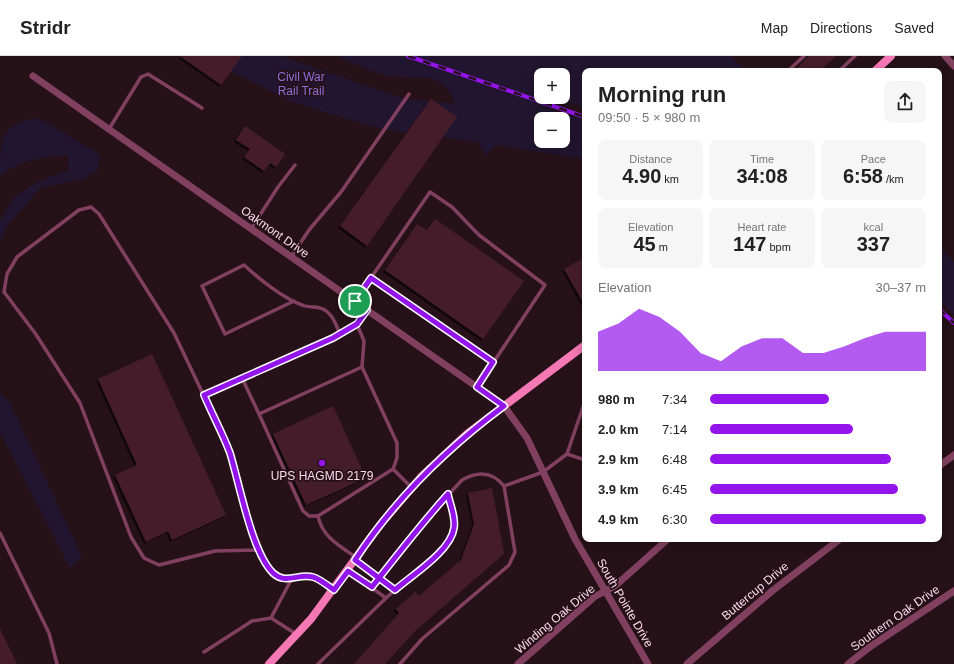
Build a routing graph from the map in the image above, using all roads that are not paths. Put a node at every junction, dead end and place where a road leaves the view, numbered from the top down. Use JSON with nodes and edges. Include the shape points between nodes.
{"nodes":[{"id":1,"x":804,"y":56,"type":"edge"},
{"id":2,"x":855,"y":56,"type":"edge"},
{"id":3,"x":891,"y":56,"type":"edge"},
{"id":4,"x":944,"y":56,"type":"edge"},
{"id":5,"x":954,"y":66,"type":"edge"},
{"id":6,"x":791,"y":68,"type":"edge"},
{"id":7,"x":842,"y":68,"type":"edge"},
{"id":8,"x":878,"y":68,"type":"edge"},
{"id":9,"x":33,"y":76,"type":"dead end"},
{"id":10,"x":409,"y":94,"type":"dead end"},
{"id":11,"x":202,"y":108,"type":"dead end"},
{"id":12,"x":109,"y":130,"type":"junction"},
{"id":13,"x":295,"y":165,"type":"dead end"},
{"id":14,"x":251,"y":229,"type":"junction"},
{"id":15,"x":291,"y":257,"type":"junction"},
{"id":16,"x":371,"y":278,"type":"junction"},
{"id":17,"x":294,"y":301,"type":"junction"},
{"id":18,"x":355,"y":301,"type":"junction"},
{"id":19,"x":367,"y":310,"type":"junction"},
{"id":20,"x":357,"y":324,"type":"junction"},
{"id":21,"x":340,"y":334,"type":"junction"},
{"id":22,"x":582,"y":347,"type":"edge"},
{"id":23,"x":493,"y":362,"type":"junction"},
{"id":24,"x":362,"y":367,"type":"junction"},
{"id":25,"x":242,"y":378,"type":"junction"},
{"id":26,"x":477,"y":387,"type":"junction"},
{"id":27,"x":204,"y":395,"type":"junction"},
{"id":28,"x":504,"y":406,"type":"junction"},
{"id":29,"x":582,"y":412,"type":"edge"},
{"id":30,"x":259,"y":414,"type":"junction"},
{"id":31,"x":567,"y":454,"type":"junction"},
{"id":32,"x":954,"y":455,"type":"edge"},
{"id":33,"x":582,"y":459,"type":"edge"},
{"id":34,"x":942,"y":464,"type":"edge"},
{"id":35,"x":393,"y":469,"type":"junction"},
{"id":36,"x":543,"y":472,"type":"junction"},
{"id":37,"x":504,"y":486,"type":"junction"},
{"id":38,"x":412,"y":488,"type":"junction"},
{"id":39,"x":448,"y":494,"type":"junction"},
{"id":40,"x":318,"y":516,"type":"junction"},
{"id":41,"x":0,"y":533,"type":"edge"},
{"id":42,"x":665,"y":542,"type":"edge"},
{"id":43,"x":836,"y":542,"type":"edge"},
{"id":44,"x":260,"y":550,"type":"junction"},
{"id":45,"x":356,"y":559,"type":"junction"},
{"id":46,"x":348,"y":571,"type":"junction"},
{"id":47,"x":379,"y":578,"type":"junction"},
{"id":48,"x":291,"y":580,"type":"junction"},
{"id":49,"x":372,"y":587,"type":"junction"},
{"id":50,"x":334,"y":590,"type":"junction"},
{"id":51,"x":395,"y":590,"type":"junction"},
{"id":52,"x":606,"y":591,"type":"junction"},
{"id":53,"x":954,"y":591,"type":"edge"},
{"id":54,"x":386,"y":598,"type":"junction"},
{"id":55,"x":271,"y":618,"type":"junction"},
{"id":56,"x":297,"y":634,"type":"junction"},
{"id":57,"x":204,"y":652,"type":"dead end"},
{"id":58,"x":57,"y":664,"type":"edge"},
{"id":59,"x":268,"y":664,"type":"edge"},
{"id":60,"x":318,"y":664,"type":"edge"},
{"id":61,"x":400,"y":664,"type":"edge"},
{"id":62,"x":518,"y":664,"type":"edge"},
{"id":63,"x":648,"y":664,"type":"edge"},
{"id":64,"x":687,"y":664,"type":"edge"},
{"id":65,"x":848,"y":664,"type":"edge"}],
"edges":[{"from":1,"to":6,"type":"lane"},
{"from":2,"to":7,"type":"lane"},
{"from":3,"to":8,"type":"main road"},
{"from":4,"to":5,"type":"street"},
{"from":9,"to":12,"type":"street","name":"Oakmont Drive"},
{"from":10,"to":15,"type":"lane"},
{"from":11,"to":12,"type":"lane","via":[[148,74],[141,77]]},
{"from":12,"to":14,"type":"street","name":"Oakmont Drive"},
{"from":13,"to":14,"type":"lane"},
{"from":14,"to":15,"type":"street","name":"Oakmont Drive"},
{"from":15,"to":18,"type":"street","name":"Oakmont Drive"},
{"from":16,"to":18,"type":"lane"},
{"from":16,"to":23,"type":"lane"},
{"from":16,"to":23,"type":"lane","via":[[430,192],[452,207],[479,235],[545,285]]},
{"from":17,"to":17,"type":"lane","via":[[259,279],[244,265],[202,286],[225,334]]},
{"from":17,"to":21,"type":"lane","via":[[304,306],[322,308],[331,315]]},
{"from":18,"to":19,"type":"street","name":"Oakmont Drive"},
{"from":19,"to":20,"type":"lane"},
{"from":19,"to":26,"type":"street","name":"Oakmont Drive"},
{"from":20,"to":21,"type":"lane"},
{"from":20,"to":24,"type":"lane","via":[[364,341]]},
{"from":21,"to":25,"type":"lane"},
{"from":22,"to":28,"type":"main road"},
{"from":23,"to":26,"type":"lane"},
{"from":24,"to":30,"type":"lane"},
{"from":24,"to":35,"type":"lane","via":[[397,443],[397,458]]},
{"from":25,"to":27,"type":"lane"},
{"from":25,"to":30,"type":"lane"},
{"from":26,"to":28,"type":"street","name":"Oakmont Drive"},
{"from":27,"to":44,"type":"lane","via":[[229,453],[238,489]]},
{"from":27,"to":44,"type":"lane","via":[[174,333],[103,219],[91,207],[79,210],[17,257],[7,274],[4,292],[36,333],[80,403],[131,537],[144,558],[159,565],[214,551]]},
{"from":28,"to":36,"type":"street","name":"South Pointe Drive","via":[[527,438]]},
{"from":28,"to":38,"type":"main road","via":[[467,434]]},
{"from":29,"to":31,"type":"lane"},
{"from":30,"to":40,"type":"lane","via":[[303,511],[309,516]]},
{"from":31,"to":33,"type":"lane"},
{"from":31,"to":36,"type":"lane"},
{"from":32,"to":34,"type":"street"},
{"from":35,"to":38,"type":"lane"},
{"from":35,"to":40,"type":"lane"},
{"from":36,"to":37,"type":"lane"},
{"from":36,"to":52,"type":"street","name":"South Pointe Drive","via":[[575,539]]},
{"from":37,"to":39,"type":"lane","via":[[498,478],[482,473],[462,480]]},
{"from":37,"to":61,"type":"lane","via":[[515,552],[513,559],[422,639]]},
{"from":38,"to":45,"type":"main road","via":[[380,525]]},
{"from":39,"to":47,"type":"lane"},
{"from":39,"to":51,"type":"lane","via":[[454,528],[448,543]]},
{"from":40,"to":45,"type":"lane","via":[[319,525],[326,536]]},
{"from":41,"to":58,"type":"lane","via":[[49,633]]},
{"from":42,"to":52,"type":"street","name":"Winding Oak Drive"},
{"from":43,"to":64,"type":"street","name":"Buttercup Drive","via":[[772,591]]},
{"from":44,"to":48,"type":"lane","via":[[273,574]]},
{"from":45,"to":46,"type":"main road"},
{"from":45,"to":47,"type":"lane"},
{"from":46,"to":49,"type":"lane"},
{"from":46,"to":50,"type":"main road"},
{"from":47,"to":49,"type":"lane"},
{"from":47,"to":51,"type":"lane"},
{"from":48,"to":50,"type":"lane","via":[[304,576],[314,577]]},
{"from":48,"to":55,"type":"lane"},
{"from":49,"to":54,"type":"lane"},
{"from":50,"to":56,"type":"main road"},
{"from":51,"to":54,"type":"lane"},
{"from":52,"to":62,"type":"street","name":"Winding Oak Drive","via":[[594,597]]},
{"from":52,"to":63,"type":"street","name":"South Pointe Drive"},
{"from":53,"to":65,"type":"street","name":"Southern Oak Drive"},
{"from":54,"to":60,"type":"lane"},
{"from":55,"to":56,"type":"lane"},
{"from":55,"to":57,"type":"lane","via":[[252,622]]},
{"from":56,"to":59,"type":"main road"}]}
